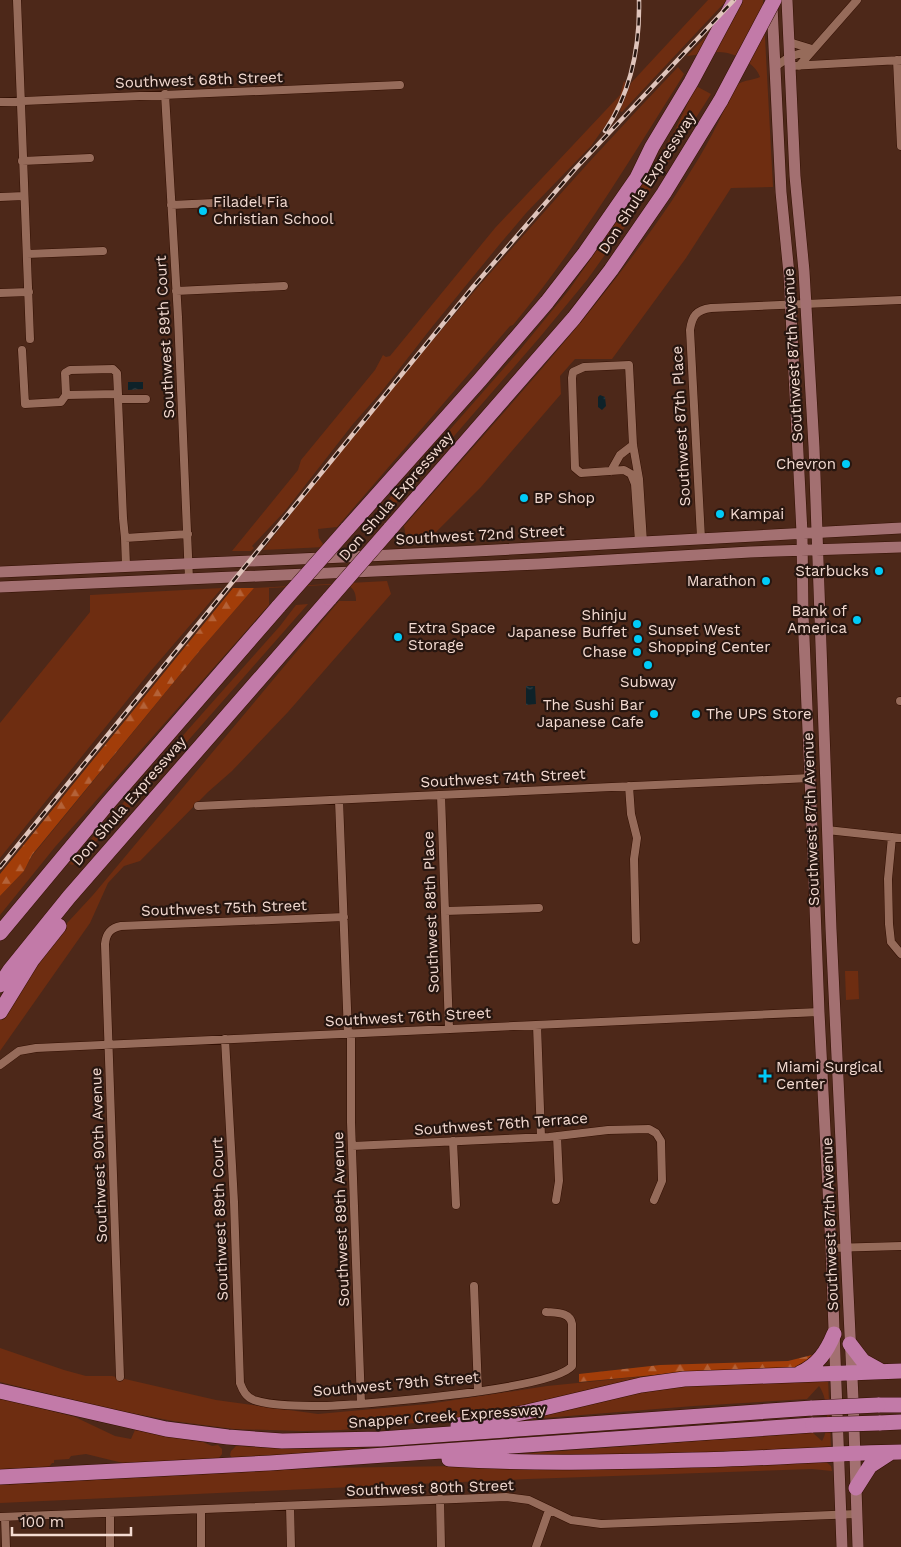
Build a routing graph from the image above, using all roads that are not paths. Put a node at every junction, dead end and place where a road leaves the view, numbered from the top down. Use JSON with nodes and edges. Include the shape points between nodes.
{"nodes":[{"id":1,"x":17,"y":0,"type":"edge"},
{"id":2,"x":735,"y":0,"type":"edge"},
{"id":3,"x":773,"y":0,"type":"edge"},
{"id":4,"x":787,"y":0,"type":"edge"},
{"id":5,"x":858,"y":0,"type":"edge"},
{"id":6,"x":788,"y":42,"type":"junction"},
{"id":7,"x":812,"y":49,"type":"junction"},
{"id":8,"x":899,"y":60,"type":"edge"},
{"id":9,"x":793,"y":63,"type":"junction"},
{"id":10,"x":825,"y":64,"type":"junction"},
{"id":11,"x":775,"y":67,"type":"junction"},
{"id":12,"x":400,"y":85,"type":"dead end"},
{"id":13,"x":165,"y":94,"type":"junction"},
{"id":14,"x":22,"y":101,"type":"junction"},
{"id":15,"x":0,"y":102,"type":"edge"},
{"id":16,"x":901,"y":146,"type":"edge"},
{"id":17,"x":90,"y":158,"type":"dead end"},
{"id":18,"x":22,"y":161,"type":"junction"},
{"id":19,"x":795,"y":176,"type":"junction"},
{"id":20,"x":782,"y":192,"type":"junction"},
{"id":21,"x":24,"y":196,"type":"junction"},
{"id":22,"x":0,"y":197,"type":"edge"},
{"id":23,"x":280,"y":200,"type":"dead end"},
{"id":24,"x":171,"y":205,"type":"junction"},
{"id":25,"x":103,"y":251,"type":"dead end"},
{"id":26,"x":27,"y":254,"type":"junction"},
{"id":27,"x":284,"y":286,"type":"dead end"},
{"id":28,"x":176,"y":290,"type":"junction"},
{"id":29,"x":29,"y":292,"type":"junction"},
{"id":30,"x":0,"y":293,"type":"edge"},
{"id":31,"x":901,"y":300,"type":"edge"},
{"id":32,"x":806,"y":304,"type":"junction"},
{"id":33,"x":791,"y":305,"type":"junction"},
{"id":34,"x":30,"y":339,"type":"dead end"},
{"id":35,"x":22,"y":350,"type":"dead end"},
{"id":36,"x":66,"y":395,"type":"junction"},
{"id":37,"x":118,"y":396,"type":"junction"},
{"id":38,"x":146,"y":399,"type":"dead end"},
{"id":39,"x":633,"y":445,"type":"junction"},
{"id":40,"x":611,"y":471,"type":"junction"},
{"id":41,"x":901,"y":528,"type":"edge"},
{"id":42,"x":817,"y":532,"type":"junction"},
{"id":43,"x":802,"y":533,"type":"junction"},
{"id":44,"x":188,"y":534,"type":"junction"},
{"id":45,"x":125,"y":538,"type":"junction"},
{"id":46,"x":701,"y":538,"type":"junction"},
{"id":47,"x":671,"y":540,"type":"junction"},
{"id":48,"x":641,"y":542,"type":"junction"},
{"id":49,"x":583,"y":545,"type":"junction"},
{"id":50,"x":901,"y":547,"type":"edge"},
{"id":51,"x":802,"y":551,"type":"junction"},
{"id":52,"x":818,"y":551,"type":"junction"},
{"id":53,"x":457,"y":552,"type":"junction"},
{"id":54,"x":671,"y":556,"type":"junction"},
{"id":55,"x":584,"y":561,"type":"junction"},
{"id":56,"x":188,"y":564,"type":"junction"},
{"id":57,"x":126,"y":566,"type":"junction"},
{"id":58,"x":102,"y":567,"type":"junction"},
{"id":59,"x":456,"y":567,"type":"junction"},
{"id":60,"x":41,"y":570,"type":"junction"},
{"id":61,"x":0,"y":572,"type":"edge"},
{"id":62,"x":189,"y":579,"type":"junction"},
{"id":63,"x":102,"y":582,"type":"junction"},
{"id":64,"x":42,"y":585,"type":"junction"},
{"id":65,"x":0,"y":587,"type":"edge"},
{"id":66,"x":821,"y":682,"type":"junction"},
{"id":67,"x":806,"y":683,"type":"junction"},
{"id":68,"x":810,"y":778,"type":"junction"},
{"id":69,"x":629,"y":786,"type":"junction"},
{"id":70,"x":441,"y":795,"type":"junction"},
{"id":71,"x":339,"y":800,"type":"junction"},
{"id":72,"x":198,"y":806,"type":"dead end"},
{"id":73,"x":147,"y":807,"type":"junction"},
{"id":74,"x":827,"y":830,"type":"junction"},
{"id":75,"x":812,"y":836,"type":"junction"},
{"id":76,"x":892,"y":837,"type":"junction"},
{"id":77,"x":901,"y":838,"type":"edge"},
{"id":78,"x":539,"y":908,"type":"dead end"},
{"id":79,"x":445,"y":911,"type":"junction"},
{"id":80,"x":815,"y":914,"type":"junction"},
{"id":81,"x":344,"y":916,"type":"junction"},
{"id":82,"x":831,"y":929,"type":"junction"},
{"id":83,"x":0,"y":933,"type":"edge"},
{"id":84,"x":108,"y":933,"type":"joint"},
{"id":85,"x":636,"y":940,"type":"dead end"},
{"id":86,"x":901,"y":954,"type":"edge"},
{"id":87,"x":0,"y":985,"type":"edge"},
{"id":88,"x":0,"y":1012,"type":"edge"},
{"id":89,"x":819,"y":1012,"type":"junction"},
{"id":90,"x":834,"y":1012,"type":"junction"},
{"id":91,"x":537,"y":1025,"type":"junction"},
{"id":92,"x":449,"y":1028,"type":"junction"},
{"id":93,"x":350,"y":1033,"type":"junction"},
{"id":94,"x":225,"y":1039,"type":"junction"},
{"id":95,"x":109,"y":1044,"type":"junction"},
{"id":96,"x":1,"y":1063,"type":"edge"},
{"id":97,"x":826,"y":1127,"type":"junction"},
{"id":98,"x":841,"y":1127,"type":"junction"},
{"id":99,"x":557,"y":1136,"type":"junction"},
{"id":100,"x":541,"y":1137,"type":"junction"},
{"id":101,"x":453,"y":1141,"type":"junction"},
{"id":102,"x":352,"y":1146,"type":"junction"},
{"id":103,"x":556,"y":1200,"type":"dead end"},
{"id":104,"x":654,"y":1200,"type":"dead end"},
{"id":105,"x":456,"y":1206,"type":"dead end"},
{"id":106,"x":901,"y":1246,"type":"edge"},
{"id":107,"x":845,"y":1247,"type":"junction"},
{"id":108,"x":831,"y":1248,"type":"junction"},
{"id":109,"x":474,"y":1286,"type":"dead end"},
{"id":110,"x":546,"y":1312,"type":"dead end"},
{"id":111,"x":834,"y":1334,"type":"junction"},
{"id":112,"x":850,"y":1344,"type":"junction"},
{"id":113,"x":901,"y":1371,"type":"edge"},
{"id":114,"x":836,"y":1372,"type":"junction"},
{"id":115,"x":882,"y":1372,"type":"junction"},
{"id":116,"x":797,"y":1374,"type":"junction"},
{"id":117,"x":852,"y":1374,"type":"junction"},
{"id":118,"x":120,"y":1377,"type":"dead end"},
{"id":119,"x":0,"y":1391,"type":"edge"},
{"id":120,"x":478,"y":1391,"type":"junction"},
{"id":121,"x":247,"y":1396,"type":"joint"},
{"id":122,"x":361,"y":1403,"type":"junction"},
{"id":123,"x":901,"y":1405,"type":"edge"},
{"id":124,"x":901,"y":1422,"type":"edge"},
{"id":125,"x":380,"y":1439,"type":"junction"},
{"id":126,"x":855,"y":1452,"type":"junction"},
{"id":127,"x":896,"y":1452,"type":"edge"},
{"id":128,"x":839,"y":1454,"type":"junction"},
{"id":129,"x":388,"y":1455,"type":"junction"},
{"id":130,"x":0,"y":1477,"type":"edge"},
{"id":131,"x":856,"y":1488,"type":"junction"},
{"id":132,"x":440,"y":1499,"type":"junction"},
{"id":133,"x":290,"y":1506,"type":"junction"},
{"id":134,"x":201,"y":1510,"type":"junction"},
{"id":135,"x":549,"y":1510,"type":"junction"},
{"id":136,"x":110,"y":1513,"type":"junction"},
{"id":137,"x":841,"y":1514,"type":"junction"},
{"id":138,"x":857,"y":1514,"type":"junction"},
{"id":139,"x":3,"y":1517,"type":"edge"},
{"id":140,"x":6,"y":1547,"type":"edge"},
{"id":141,"x":110,"y":1547,"type":"edge"},
{"id":142,"x":201,"y":1547,"type":"edge"},
{"id":143,"x":291,"y":1547,"type":"edge"},
{"id":144,"x":442,"y":1547,"type":"edge"},
{"id":145,"x":536,"y":1547,"type":"edge"},
{"id":146,"x":842,"y":1547,"type":"edge"},
{"id":147,"x":858,"y":1547,"type":"edge"}],
"edges":[{"from":1,"to":14,"type":"street"},
{"from":2,"to":83,"type":"highway","name":"Don Shula Expressway","bridge":true,"via":[[637,178],[547,302],[109,802]]},
{"from":3,"to":11,"type":"main road","name":"Southwest 87th Avenue"},
{"from":3,"to":73,"type":"highway","name":"Don Shula Expressway","bridge":true,"via":[[721,100],[664,192],[574,318]]},
{"from":4,"to":6,"type":"main road","name":"Southwest 87th Avenue"},
{"from":5,"to":7,"type":"street"},
{"from":6,"to":7,"type":"street"},
{"from":6,"to":9,"type":"main road","name":"Southwest 87th Avenue"},
{"from":7,"to":9,"type":"street"},
{"from":7,"to":9,"type":"street"},
{"from":7,"to":10,"type":"street","via":[[815,58]]},
{"from":8,"to":10,"type":"street"},
{"from":8,"to":16,"type":"street"},
{"from":9,"to":10,"type":"street"},
{"from":9,"to":11,"type":"main road"},
{"from":9,"to":19,"type":"main road","name":"Southwest 87th Avenue"},
{"from":11,"to":20,"type":"main road","name":"Southwest 87th Avenue"},
{"from":12,"to":13,"type":"street","name":"Southwest 68th Street"},
{"from":13,"to":14,"type":"street","name":"Southwest 68th Street"},
{"from":13,"to":24,"type":"street","name":"Southwest 89th Court"},
{"from":14,"to":15,"type":"street","name":"Southwest 68th Street"},
{"from":14,"to":18,"type":"street"},
{"from":17,"to":18,"type":"street"},
{"from":18,"to":21,"type":"street"},
{"from":19,"to":20,"type":"main road"},
{"from":19,"to":32,"type":"main road","name":"Southwest 87th Avenue"},
{"from":20,"to":33,"type":"main road","name":"Southwest 87th Avenue"},
{"from":21,"to":22,"type":"street"},
{"from":21,"to":26,"type":"street"},
{"from":23,"to":24,"type":"street"},
{"from":24,"to":28,"type":"street","name":"Southwest 89th Court"},
{"from":25,"to":26,"type":"street"},
{"from":26,"to":29,"type":"street"},
{"from":27,"to":28,"type":"street"},
{"from":28,"to":44,"type":"street","name":"Southwest 89th Court"},
{"from":29,"to":30,"type":"street"},
{"from":29,"to":34,"type":"street"},
{"from":31,"to":32,"type":"street"},
{"from":32,"to":33,"type":"street"},
{"from":32,"to":42,"type":"main road","name":"Southwest 87th Avenue"},
{"from":33,"to":43,"type":"main road","name":"Southwest 87th Avenue"},
{"from":33,"to":46,"type":"street","name":"Southwest 87th Place","via":[[711,308],[695,313],[692,320]]},
{"from":35,"to":36,"type":"street","via":[[25,404],[61,402]]},
{"from":36,"to":37,"type":"street"},
{"from":36,"to":37,"type":"street","via":[[65,373],[70,370],[113,369],[117,373]]},
{"from":37,"to":38,"type":"street"},
{"from":37,"to":45,"type":"street"},
{"from":39,"to":40,"type":"street","via":[[620,455]]},
{"from":39,"to":40,"type":"street","via":[[629,365],[576,370],[572,378],[575,468],[581,473]]},
{"from":39,"to":48,"type":"street","via":[[639,472]]},
{"from":40,"to":48,"type":"street","via":[[628,471],[633,476]]},
{"from":41,"to":42,"type":"main road","name":"Southwest 72nd Street"},
{"from":42,"to":43,"type":"main road","name":"Southwest 72nd Street"},
{"from":42,"to":52,"type":"main road","name":"Southwest 87th Avenue"},
{"from":43,"to":46,"type":"main road","name":"Southwest 72nd Street"},
{"from":43,"to":51,"type":"main road","name":"Southwest 87th Avenue"},
{"from":44,"to":45,"type":"street"},
{"from":44,"to":56,"type":"street","name":"Southwest 89th Court"},
{"from":45,"to":57,"type":"street"},
{"from":46,"to":47,"type":"main road","name":"Southwest 72nd Street"},
{"from":47,"to":48,"type":"main road","name":"Southwest 72nd Street"},
{"from":47,"to":54,"type":"main road"},
{"from":48,"to":49,"type":"main road","name":"Southwest 72nd Street"},
{"from":49,"to":53,"type":"main road","name":"Southwest 72nd Street"},
{"from":49,"to":55,"type":"main road"},
{"from":50,"to":52,"type":"main road","name":"Southwest 72nd Street"},
{"from":51,"to":52,"type":"main road","name":"Southwest 72nd Street"},
{"from":51,"to":54,"type":"main road","name":"Southwest 72nd Street"},
{"from":51,"to":67,"type":"main road","name":"Southwest 87th Avenue"},
{"from":52,"to":66,"type":"main road","name":"Southwest 87th Avenue"},
{"from":53,"to":56,"type":"main road","name":"Southwest 72nd Street"},
{"from":53,"to":59,"type":"main road"},
{"from":54,"to":55,"type":"main road","name":"Southwest 72nd Street"},
{"from":55,"to":59,"type":"main road","name":"Southwest 72nd Street"},
{"from":56,"to":57,"type":"main road","name":"Southwest 72nd Street"},
{"from":56,"to":62,"type":"street","name":"Southwest 89th Court"},
{"from":57,"to":58,"type":"main road","name":"Southwest 72nd Street"},
{"from":58,"to":60,"type":"main road","name":"Southwest 72nd Street"},
{"from":58,"to":63,"type":"main road"},
{"from":59,"to":62,"type":"main road","name":"Southwest 72nd Street"},
{"from":60,"to":61,"type":"main road","name":"Southwest 72nd Street"},
{"from":60,"to":64,"type":"main road"},
{"from":62,"to":63,"type":"main road","name":"Southwest 72nd Street"},
{"from":63,"to":64,"type":"main road","name":"Southwest 72nd Street"},
{"from":64,"to":65,"type":"main road","name":"Southwest 72nd Street"},
{"from":66,"to":67,"type":"main road"},
{"from":66,"to":74,"type":"main road","name":"Southwest 87th Avenue"},
{"from":67,"to":68,"type":"main road","name":"Southwest 87th Avenue"},
{"from":68,"to":69,"type":"street","name":"Southwest 74th Street"},
{"from":68,"to":75,"type":"main road","name":"Southwest 87th Avenue"},
{"from":69,"to":70,"type":"street","name":"Southwest 74th Street"},
{"from":69,"to":85,"type":"street","via":[[636,838]]},
{"from":70,"to":71,"type":"street","name":"Southwest 74th Street"},
{"from":70,"to":79,"type":"street","name":"Southwest 88th Place"},
{"from":71,"to":72,"type":"street","name":"Southwest 74th Street"},
{"from":71,"to":81,"type":"street","name":"Southwest 89th Avenue"},
{"from":73,"to":87,"type":"highway","name":"Don Shula Expressway","via":[[69,897]]},
{"from":73,"to":88,"type":"highway","via":[[141,825],[32,960]]},
{"from":74,"to":75,"type":"main road"},
{"from":74,"to":76,"type":"street"},
{"from":74,"to":82,"type":"main road","name":"Southwest 87th Avenue"},
{"from":75,"to":80,"type":"main road","name":"Southwest 87th Avenue"},
{"from":76,"to":77,"type":"street"},
{"from":76,"to":86,"type":"street","via":[[888,879],[889,924],[891,942]]},
{"from":78,"to":79,"type":"street"},
{"from":79,"to":92,"type":"street","name":"Southwest 88th Place"},
{"from":80,"to":82,"type":"main road"},
{"from":80,"to":89,"type":"main road","name":"Southwest 87th Avenue"},
{"from":81,"to":84,"type":"street","name":"Southwest 75th Street","via":[[121,926]]},
{"from":81,"to":93,"type":"street","name":"Southwest 89th Avenue"},
{"from":82,"to":90,"type":"main road","name":"Southwest 87th Avenue"},
{"from":84,"to":95,"type":"street","name":"Southwest 90th Avenue","via":[[105,944]]},
{"from":89,"to":90,"type":"main road"},
{"from":89,"to":91,"type":"street","name":"Southwest 76th Street"},
{"from":89,"to":97,"type":"main road","name":"Southwest 87th Avenue"},
{"from":90,"to":98,"type":"main road","name":"Southwest 87th Avenue"},
{"from":91,"to":92,"type":"street","name":"Southwest 76th Street"},
{"from":91,"to":100,"type":"street"},
{"from":92,"to":93,"type":"street","name":"Southwest 76th Street"},
{"from":93,"to":94,"type":"street","name":"Southwest 76th Street"},
{"from":93,"to":102,"type":"street","name":"Southwest 89th Avenue"},
{"from":94,"to":95,"type":"street","name":"Southwest 76th Street"},
{"from":94,"to":121,"type":"street","name":"Southwest 89th Court","via":[[240,1383]]},
{"from":95,"to":96,"type":"street","name":"Southwest 76th Street","via":[[32,1048],[19,1051]]},
{"from":95,"to":118,"type":"street","name":"Southwest 90th Avenue"},
{"from":97,"to":98,"type":"main road"},
{"from":97,"to":108,"type":"main road","name":"Southwest 87th Avenue"},
{"from":98,"to":107,"type":"main road","name":"Southwest 87th Avenue"},
{"from":99,"to":100,"type":"street","name":"Southwest 76th Terrace"},
{"from":99,"to":103,"type":"street","via":[[559,1181]]},
{"from":99,"to":104,"type":"street","name":"Southwest 76th Terrace","via":[[608,1130],[652,1130],[660,1141],[662,1182]]},
{"from":100,"to":101,"type":"street","name":"Southwest 76th Terrace"},
{"from":101,"to":102,"type":"street","name":"Southwest 76th Terrace"},
{"from":101,"to":105,"type":"street"},
{"from":102,"to":122,"type":"street","name":"Southwest 89th Avenue"},
{"from":106,"to":107,"type":"street"},
{"from":107,"to":108,"type":"street"},
{"from":107,"to":112,"type":"main road","name":"Southwest 87th Avenue"},
{"from":108,"to":111,"type":"main road","name":"Southwest 87th Avenue"},
{"from":109,"to":120,"type":"street"},
{"from":110,"to":120,"type":"street","name":"Southwest 79th Street","via":[[571,1319],[572,1366],[548,1379]]},
{"from":111,"to":114,"type":"main road","name":"Southwest 87th Avenue"},
{"from":111,"to":116,"type":"highway","via":[[819,1360]]},
{"from":112,"to":115,"type":"highway","via":[[863,1361]]},
{"from":112,"to":117,"type":"main road","name":"Southwest 87th Avenue"},
{"from":113,"to":115,"type":"highway"},
{"from":114,"to":116,"type":"highway"},
{"from":114,"to":117,"type":"highway"},
{"from":114,"to":128,"type":"main road","name":"Southwest 87th Avenue"},
{"from":115,"to":117,"type":"highway"},
{"from":116,"to":125,"type":"highway","via":[[704,1378],[641,1385],[510,1416]]},
{"from":117,"to":126,"type":"main road","name":"Southwest 87th Avenue"},
{"from":119,"to":125,"type":"highway","name":"Snapper Creek Expressway","via":[[186,1432],[282,1441]]},
{"from":120,"to":122,"type":"street","name":"Southwest 79th Street"},
{"from":121,"to":122,"type":"street","name":"Southwest 79th Street","via":[[258,1401],[295,1405]]},
{"from":123,"to":125,"type":"highway","name":"Snapper Creek Expressway","bridge":true,"via":[[812,1408]]},
{"from":124,"to":129,"type":"highway","bridge":true,"via":[[812,1425]]},
{"from":126,"to":127,"type":"highway"},
{"from":126,"to":128,"type":"highway"},
{"from":126,"to":131,"type":"main road","name":"Southwest 87th Avenue"},
{"from":127,"to":131,"type":"highway","via":[[870,1466]]},
{"from":128,"to":129,"type":"highway","via":[[692,1460],[496,1462]]},
{"from":128,"to":137,"type":"main road","name":"Southwest 87th Avenue"},
{"from":129,"to":130,"type":"highway"},
{"from":131,"to":138,"type":"main road","name":"Southwest 87th Avenue"},
{"from":132,"to":133,"type":"street","name":"Southwest 80th Street"},
{"from":132,"to":135,"type":"street","name":"Southwest 80th Street","via":[[506,1497],[528,1500]]},
{"from":132,"to":144,"type":"street"},
{"from":133,"to":134,"type":"street","name":"Southwest 80th Street"},
{"from":133,"to":143,"type":"street"},
{"from":134,"to":136,"type":"street","name":"Southwest 80th Street"},
{"from":134,"to":142,"type":"street"},
{"from":135,"to":137,"type":"street","name":"Southwest 80th Street","via":[[571,1520],[608,1524]]},
{"from":135,"to":145,"type":"street"},
{"from":136,"to":139,"type":"street","name":"Southwest 80th Street"},
{"from":136,"to":141,"type":"street"},
{"from":137,"to":138,"type":"street","name":"Southwest 80th Street"},
{"from":137,"to":146,"type":"main road","name":"Southwest 87th Avenue"},
{"from":138,"to":147,"type":"main road","name":"Southwest 87th Avenue"},
{"from":139,"to":140,"type":"street"}]}
